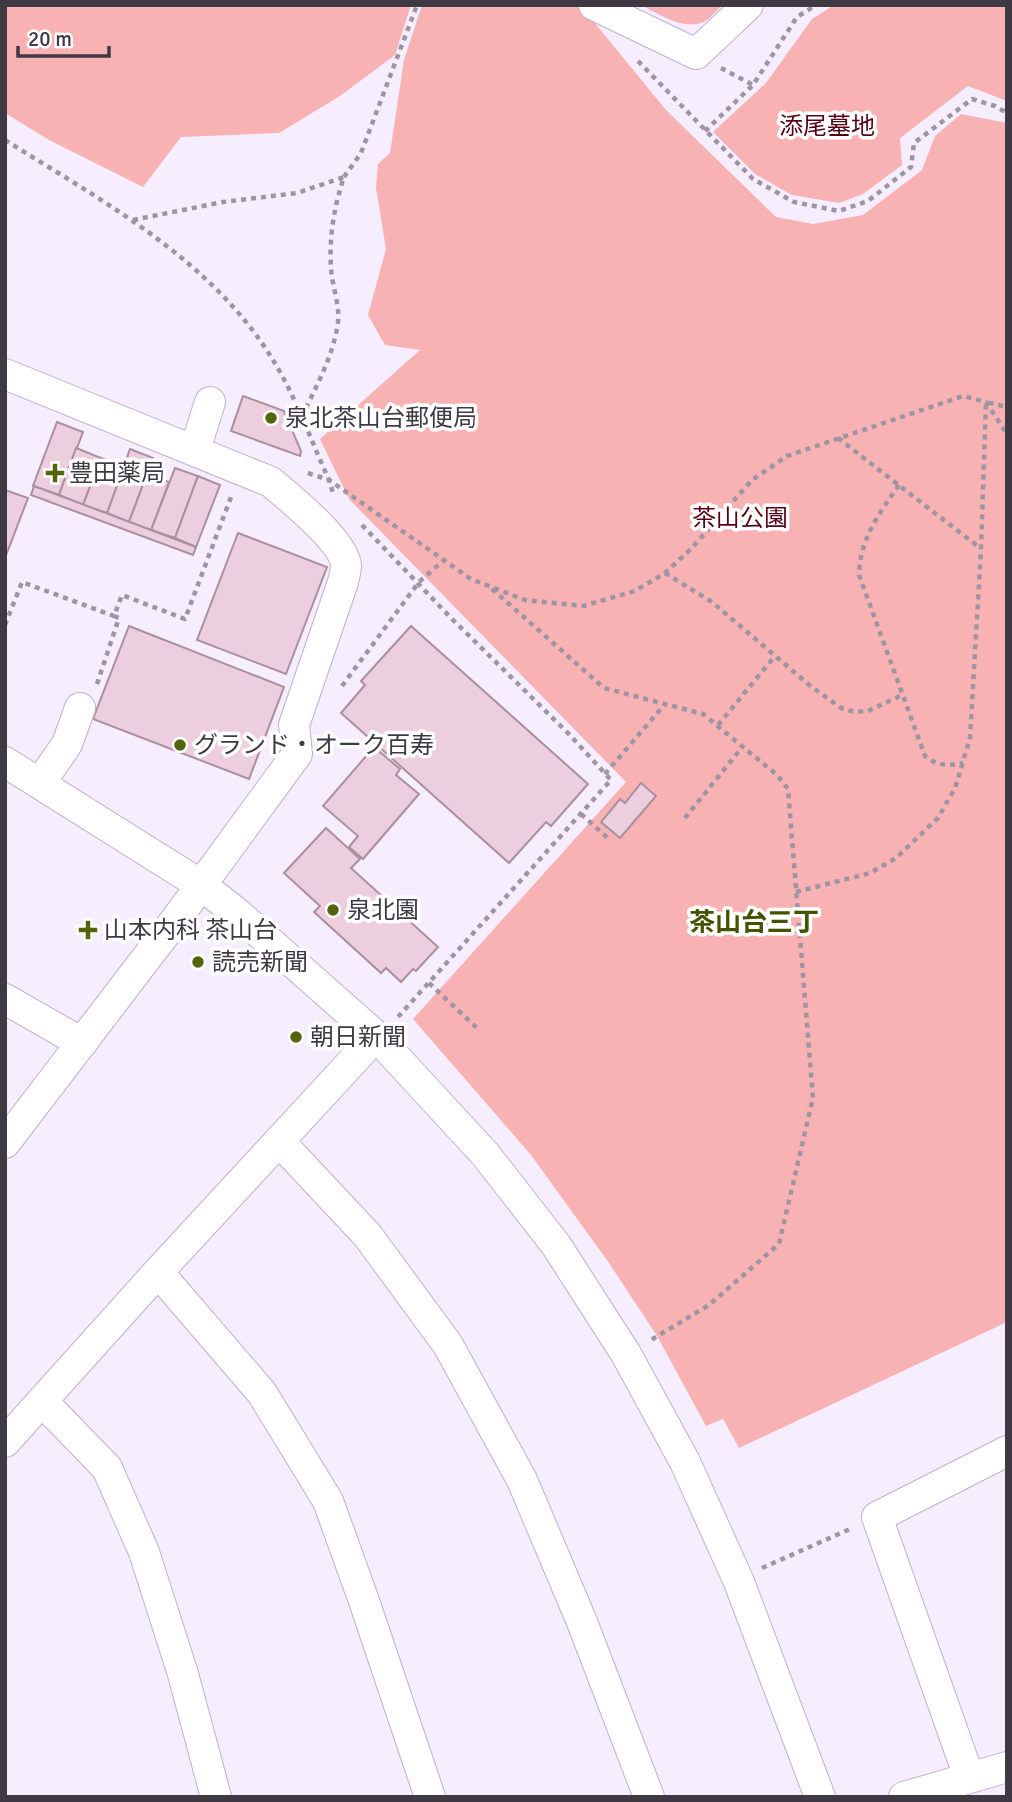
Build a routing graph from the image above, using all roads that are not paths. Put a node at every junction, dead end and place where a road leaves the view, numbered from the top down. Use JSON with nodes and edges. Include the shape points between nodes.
{"nodes":[{"id":1,"x":594,"y":5,"type":"edge"},
{"id":2,"x":748,"y":5,"type":"edge"},
{"id":3,"x":5,"y":374,"type":"edge"},
{"id":4,"x":210,"y":402,"type":"dead end"},
{"id":5,"x":195,"y":450,"type":"junction"},
{"id":6,"x":88,"y":700,"type":"road end"},
{"id":7,"x":5,"y":762,"type":"edge"},
{"id":8,"x":40,"y":783,"type":"junction"},
{"id":9,"x":201,"y":885,"type":"junction"},
{"id":10,"x":5,"y":999,"type":"edge"},
{"id":11,"x":387,"y":1027,"type":"junction"},
{"id":12,"x":82,"y":1043,"type":"junction"},
{"id":13,"x":279,"y":1141,"type":"junction"},
{"id":14,"x":5,"y":1143,"type":"edge"},
{"id":15,"x":158,"y":1272,"type":"junction"},
{"id":16,"x":42,"y":1401,"type":"junction"},
{"id":17,"x":5,"y":1442,"type":"edge"},
{"id":18,"x":1007,"y":1451,"type":"edge"},
{"id":19,"x":1007,"y":1767,"type":"edge"},
{"id":20,"x":970,"y":1777,"type":"junction"},
{"id":21,"x":216,"y":1797,"type":"edge"},
{"id":22,"x":430,"y":1797,"type":"edge"},
{"id":23,"x":649,"y":1797,"type":"edge"},
{"id":24,"x":820,"y":1797,"type":"edge"},
{"id":25,"x":904,"y":1797,"type":"edge"}],
"edges":[{"from":1,"to":2,"type":"street","via":[[696,54]]},
{"from":3,"to":5,"type":"street"},
{"from":4,"to":5,"type":"street"},
{"from":5,"to":9,"type":"street","via":[[271,482],[341,551],[346,566],[294,725],[297,754]]},
{"from":6,"to":8,"type":"street","via":[[67,744]]},
{"from":7,"to":8,"type":"street"},
{"from":8,"to":9,"type":"street"},
{"from":9,"to":11,"type":"street"},
{"from":9,"to":12,"type":"street"},
{"from":10,"to":12,"type":"street"},
{"from":11,"to":13,"type":"street"},
{"from":11,"to":24,"type":"street","via":[[556,1245],[626,1354],[685,1462],[739,1582]]},
{"from":12,"to":14,"type":"street"},
{"from":13,"to":15,"type":"street"},
{"from":13,"to":23,"type":"street","via":[[368,1236],[448,1345],[522,1480]]},
{"from":15,"to":16,"type":"street"},
{"from":15,"to":22,"type":"street","via":[[262,1393],[328,1501]]},
{"from":16,"to":17,"type":"street"},
{"from":16,"to":21,"type":"street","via":[[107,1468],[144,1552]]},
{"from":18,"to":20,"type":"street","via":[[877,1517]]},
{"from":19,"to":20,"type":"street"},
{"from":20,"to":25,"type":"street"}]}
